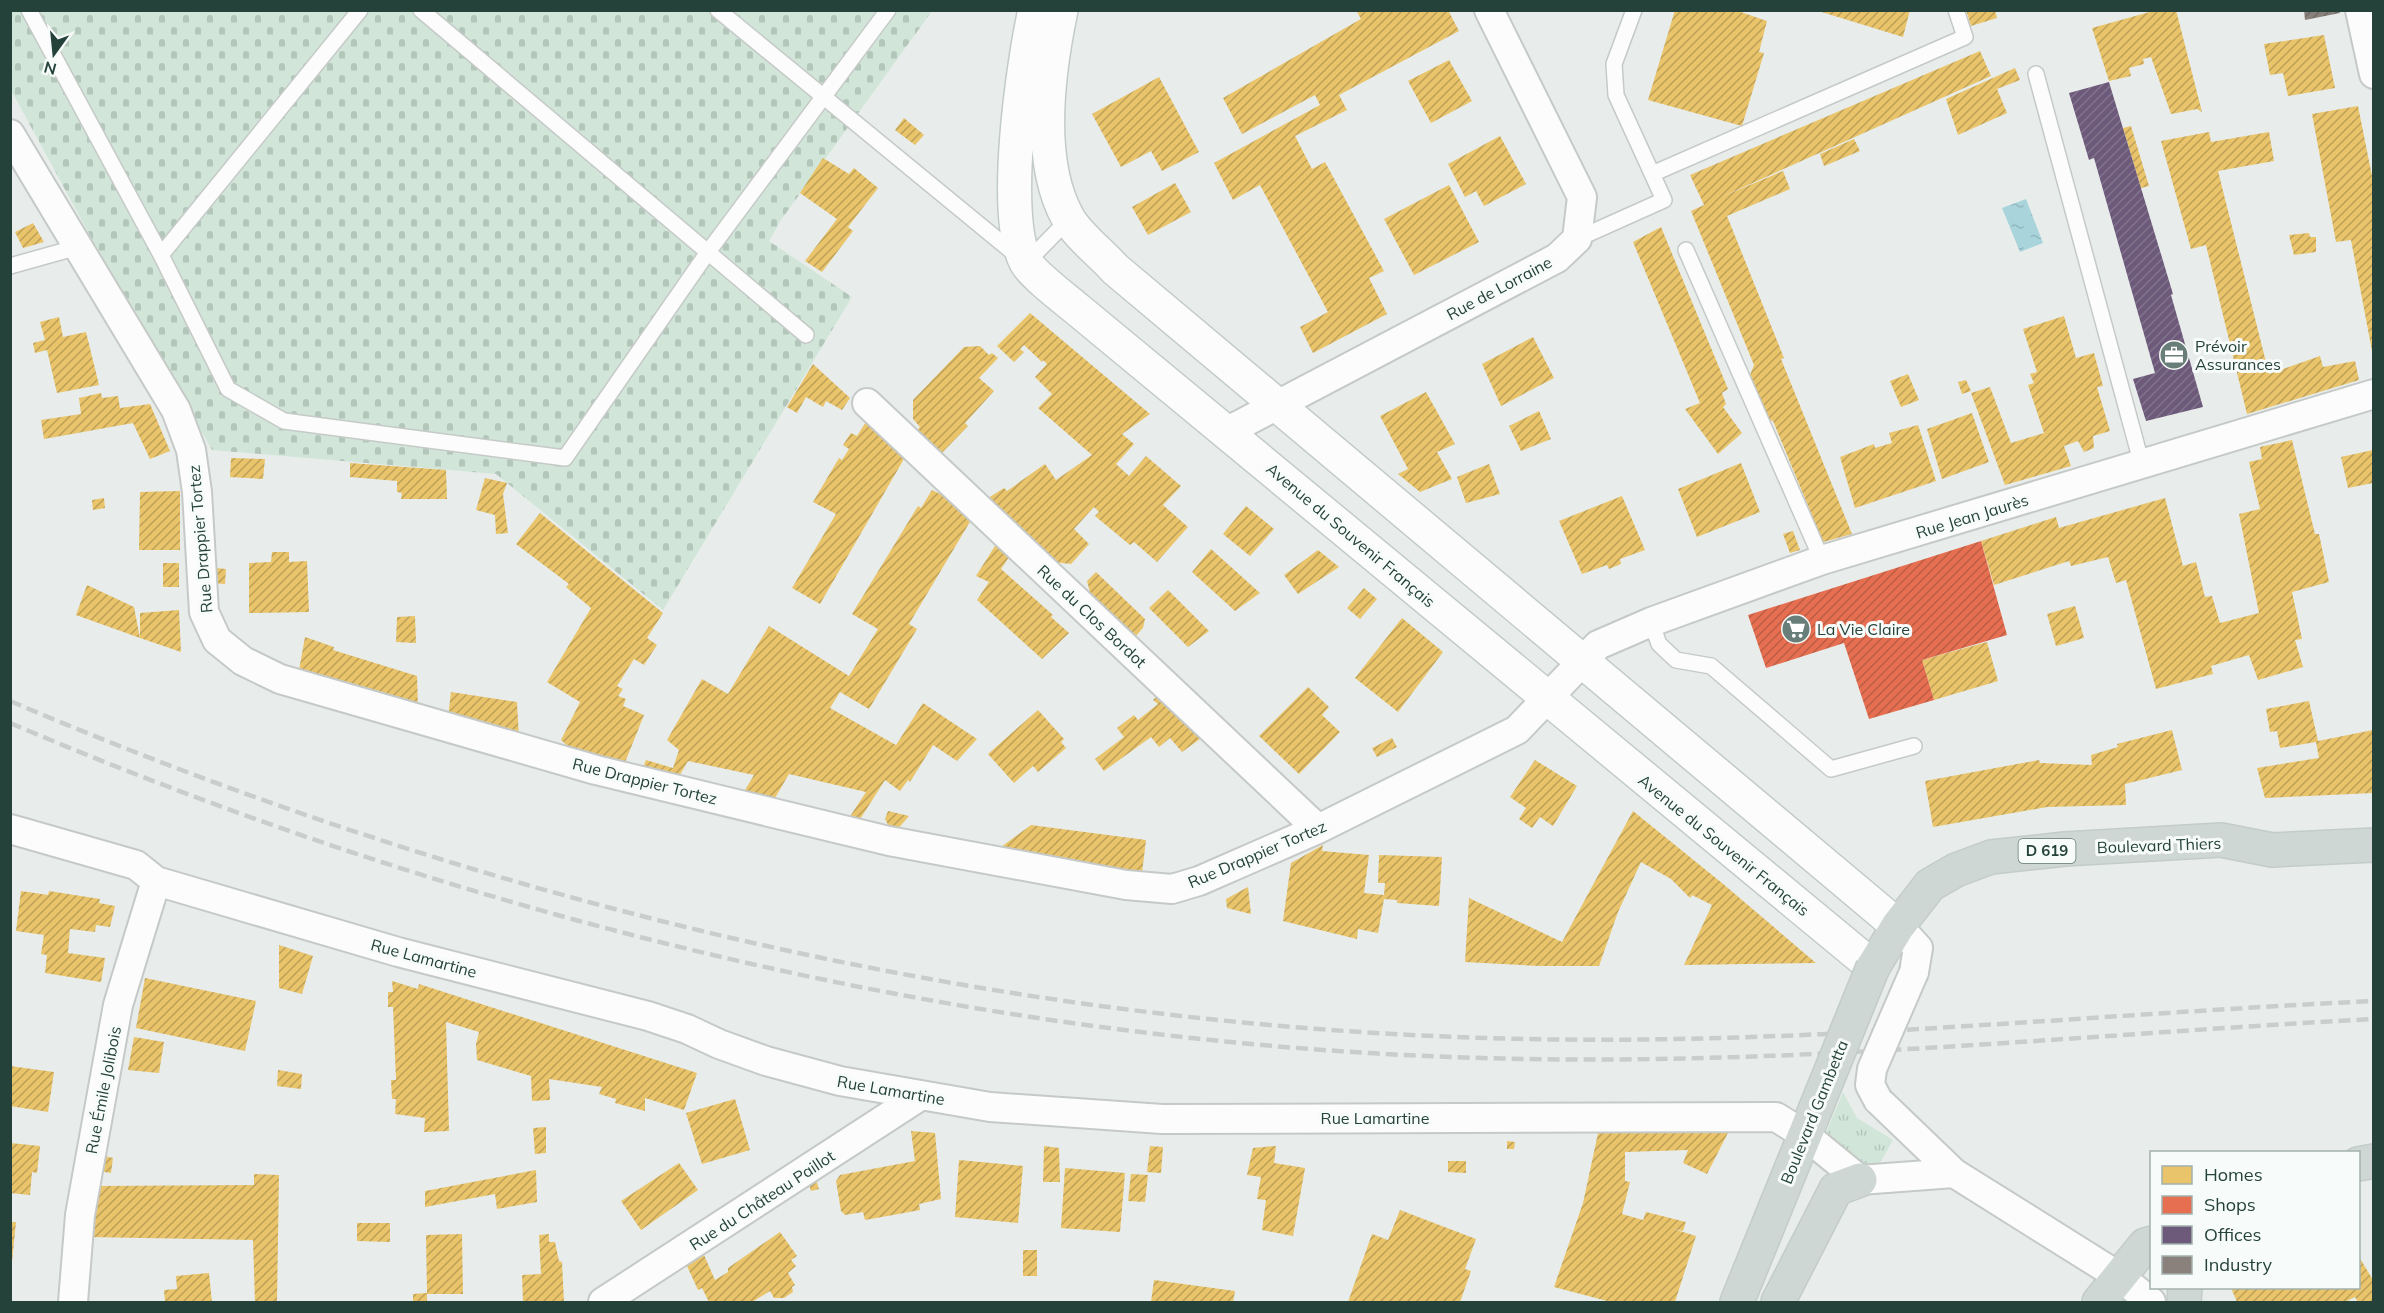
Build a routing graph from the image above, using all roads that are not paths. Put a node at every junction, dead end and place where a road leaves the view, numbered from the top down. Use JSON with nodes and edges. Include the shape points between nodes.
{"nodes":[{"id":1,"x":29,"y":10,"type":"edge"},
{"id":2,"x":360,"y":10,"type":"edge"},
{"id":3,"x":421,"y":10,"type":"edge"},
{"id":4,"x":718,"y":10,"type":"edge"},
{"id":5,"x":888,"y":10,"type":"edge"},
{"id":6,"x":1035,"y":10,"type":"edge"},
{"id":7,"x":1061,"y":10,"type":"edge"},
{"id":8,"x":1489,"y":10,"type":"edge"},
{"id":9,"x":1634,"y":10,"type":"edge"},
{"id":10,"x":1956,"y":10,"type":"edge"},
{"id":11,"x":2360,"y":10,"type":"edge"},
{"id":12,"x":2372,"y":57,"type":"edge"},
{"id":13,"x":2036,"y":74,"type":"dead end"},
{"id":14,"x":825,"y":97,"type":"junction"},
{"id":15,"x":10,"y":134,"type":"edge"},
{"id":16,"x":1652,"y":174,"type":"junction"},
{"id":17,"x":1069,"y":219,"type":"junction"},
{"id":18,"x":1577,"y":239,"type":"junction"},
{"id":19,"x":78,"y":247,"type":"junction"},
{"id":20,"x":1686,"y":250,"type":"dead end"},
{"id":21,"x":708,"y":252,"type":"junction"},
{"id":22,"x":161,"y":255,"type":"junction"},
{"id":23,"x":1026,"y":263,"type":"junction"},
{"id":24,"x":10,"y":266,"type":"edge"},
{"id":25,"x":807,"y":335,"type":"dead end"},
{"id":26,"x":2373,"y":394,"type":"edge"},
{"id":27,"x":867,"y":404,"type":"dead end"},
{"id":28,"x":1280,"y":404,"type":"junction"},
{"id":29,"x":1228,"y":431,"type":"junction"},
{"id":30,"x":2142,"y":465,"type":"junction"},
{"id":31,"x":1822,"y":560,"type":"junction"},
{"id":32,"x":1651,"y":622,"type":"junction"},
{"id":33,"x":1582,"y":663,"type":"junction"},
{"id":34,"x":1546,"y":699,"type":"junction"},
{"id":35,"x":1914,"y":746,"type":"dead end"},
{"id":36,"x":10,"y":829,"type":"edge"},
{"id":37,"x":1318,"y":829,"type":"junction"},
{"id":38,"x":2373,"y":845,"type":"edge"},
{"id":39,"x":156,"y":881,"type":"junction"},
{"id":40,"x":1898,"y":926,"type":"junction"},
{"id":41,"x":1874,"y":967,"type":"junction"},
{"id":42,"x":920,"y":1096,"type":"junction"},
{"id":43,"x":1810,"y":1123,"type":"junction"},
{"id":44,"x":1954,"y":1173,"type":"junction"},
{"id":45,"x":1860,"y":1180,"type":"junction"},
{"id":46,"x":2150,"y":1243,"type":"edge"},
{"id":47,"x":2120,"y":1277,"type":"junction"},
{"id":48,"x":73,"y":1302,"type":"edge"},
{"id":49,"x":603,"y":1302,"type":"edge"},
{"id":50,"x":1737,"y":1302,"type":"edge"},
{"id":51,"x":1778,"y":1302,"type":"edge"},
{"id":52,"x":2099,"y":1302,"type":"edge"},
{"id":53,"x":2151,"y":1302,"type":"edge"}],
"edges":[{"from":1,"to":22,"type":"lane"},
{"from":2,"to":22,"type":"lane"},
{"from":3,"to":21,"type":"lane"},
{"from":4,"to":14,"type":"lane"},
{"from":5,"to":14,"type":"lane"},
{"from":6,"to":23,"type":"street","via":[[1026,54],[1016,154],[1014,215]]},
{"from":7,"to":17,"type":"street","via":[[1052,66],[1048,162]]},
{"from":8,"to":18,"type":"street","via":[[1582,197]]},
{"from":9,"to":16,"type":"lane","via":[[1614,64],[1617,95]]},
{"from":10,"to":16,"type":"lane","via":[[1965,37]]},
{"from":11,"to":12,"type":"street"},
{"from":13,"to":30,"type":"lane"},
{"from":14,"to":21,"type":"lane"},
{"from":14,"to":23,"type":"lane"},
{"from":15,"to":19,"type":"street","name":"Rue Drappier Tortez"},
{"from":16,"to":18,"type":"lane","via":[[1664,200]]},
{"from":17,"to":23,"type":"lane"},
{"from":17,"to":28,"type":"street","via":[[1115,269]]},
{"from":18,"to":28,"type":"street","name":"Rue de Lorraine","via":[[1557,258]]},
{"from":19,"to":24,"type":"lane"},
{"from":19,"to":37,"type":"street","name":"Rue Drappier Tortez","via":[[176,410],[192,450],[204,612],[216,640],[243,661],[280,679],[596,770],[889,841],[1126,885],[1172,889]]},
{"from":20,"to":31,"type":"lane"},
{"from":21,"to":22,"type":"lane","via":[[565,458],[284,420],[228,389]]},
{"from":21,"to":25,"type":"lane"},
{"from":23,"to":29,"type":"street","name":"Avenue du Souvenir Français"},
{"from":26,"to":30,"type":"street","name":"Rue Jean Jaurès"},
{"from":27,"to":37,"type":"street","name":"Rue du Clos Bordot"},
{"from":28,"to":29,"type":"street","name":"Rue de Lorraine"},
{"from":28,"to":33,"type":"street"},
{"from":29,"to":34,"type":"street","name":"Avenue du Souvenir Français"},
{"from":30,"to":31,"type":"street","name":"Rue Jean Jaurès"},
{"from":31,"to":32,"type":"street","name":"Rue Jean Jaurès"},
{"from":32,"to":33,"type":"street","name":"Rue Jean Jaurès","via":[[1598,645]]},
{"from":32,"to":35,"type":"lane","via":[[1659,644],[1676,660],[1711,666],[1831,769]]},
{"from":33,"to":34,"type":"street","name":"Rue Drappier Tortez"},
{"from":33,"to":40,"type":"street"},
{"from":34,"to":37,"type":"street","name":"Rue Drappier Tortez","via":[[1517,730]]},
{"from":34,"to":41,"type":"street","name":"Avenue du Souvenir Français"},
{"from":36,"to":39,"type":"street","name":"Rue Lamartine","via":[[136,865]]},
{"from":38,"to":40,"type":"main road","name":"Boulevard Thiers","number":"D 619","via":[[2272,850],[2221,840],[1991,857],[1930,885]]},
{"from":39,"to":42,"type":"street","name":"Rue Lamartine","via":[[398,952],[648,1016],[766,1061],[840,1081]]},
{"from":39,"to":48,"type":"street","name":"Rue Émile Jolibois","via":[[118,1005],[80,1215]]},
{"from":40,"to":41,"type":"main road","name":"Boulevard Gambetta","number":"D 619"},
{"from":40,"to":44,"type":"street","bridge":true,"via":[[1918,948],[1914,972],[1872,1069],[1870,1085],[1878,1100]]},
{"from":41,"to":43,"type":"main road","name":"Boulevard Gambetta","number":"D 619","bridge":true},
{"from":42,"to":43,"type":"street","name":"Rue Lamartine","via":[[990,1107],[1162,1119],[1776,1117]]},
{"from":42,"to":49,"type":"street","name":"Rue du Château Paillot"},
{"from":43,"to":45,"type":"street","name":"Rue Lamartine"},
{"from":43,"to":50,"type":"main road","name":"Boulevard Gambetta","number":"D 619"},
{"from":44,"to":45,"type":"street"},
{"from":44,"to":47,"type":"street"},
{"from":45,"to":51,"type":"main road","via":[[1836,1189]]},
{"from":46,"to":47,"type":"main road"},
{"from":47,"to":52,"type":"main road"},
{"from":47,"to":53,"type":"street"}]}
